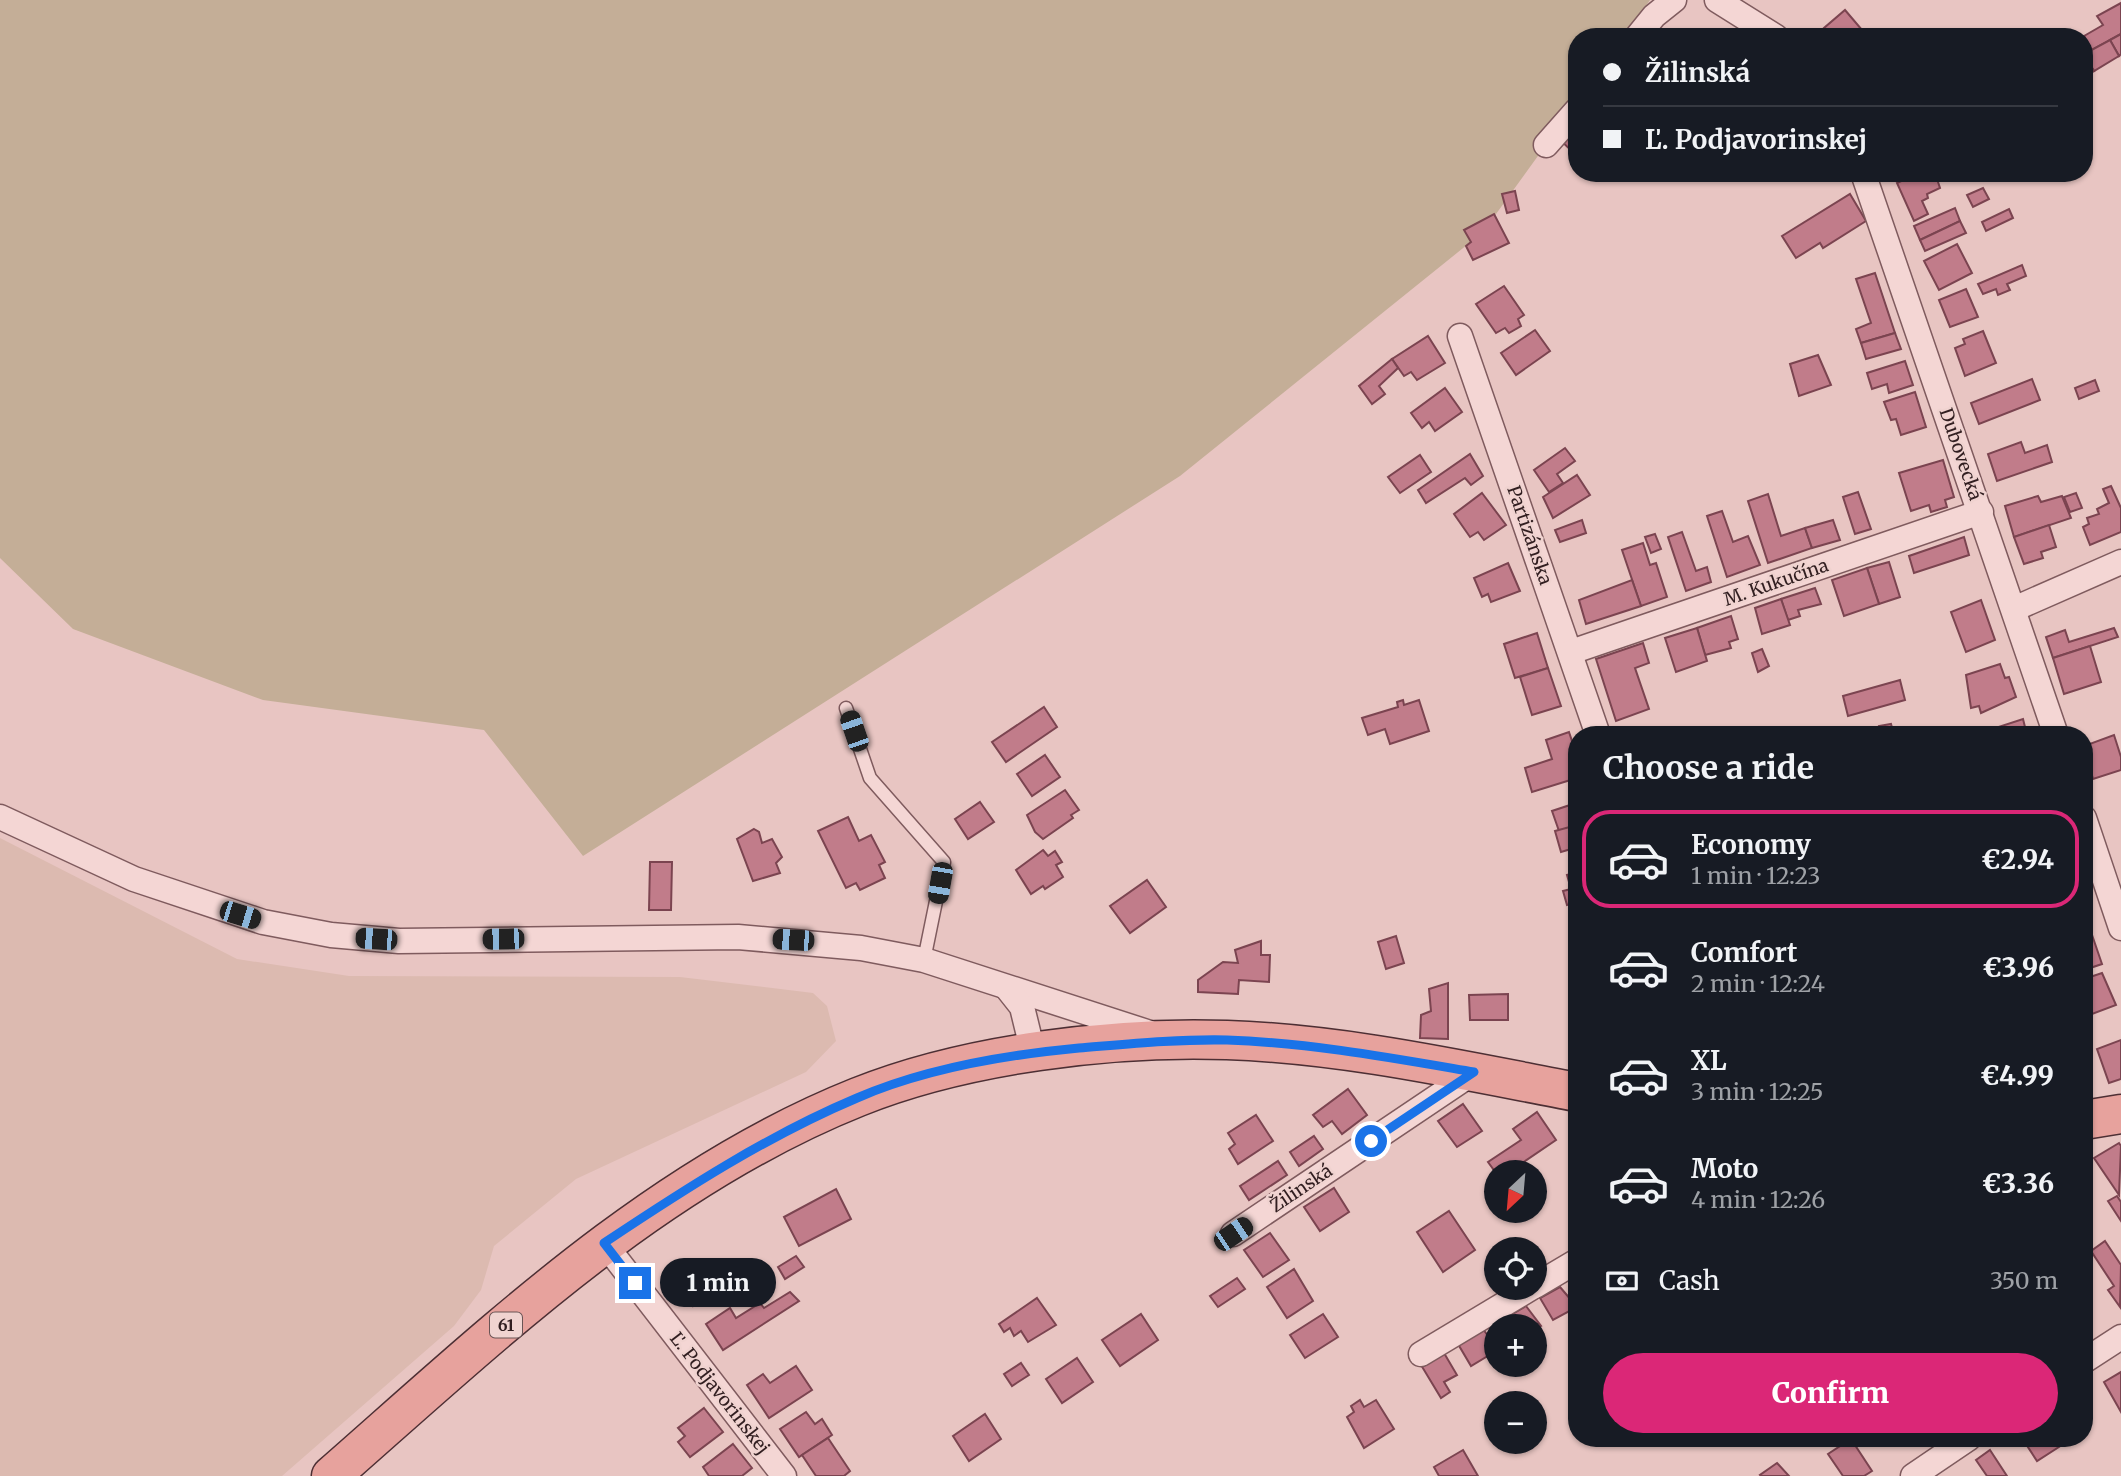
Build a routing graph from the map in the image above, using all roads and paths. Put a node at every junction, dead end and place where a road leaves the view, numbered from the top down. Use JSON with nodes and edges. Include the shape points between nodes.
{"nodes":[{"id":1,"x":1674,"y":0,"type":"edge"},
{"id":2,"x":1717,"y":0,"type":"edge"},
{"id":3,"x":1644,"y":28,"type":"edge"},
{"id":4,"x":1762,"y":28,"type":"edge"},
{"id":5,"x":1568,"y":120,"type":"edge"},
{"id":6,"x":1546,"y":145,"type":"dead end"},
{"id":7,"x":1866,"y":182,"type":"edge"},
{"id":8,"x":1460,"y":336,"type":"dead end"},
{"id":9,"x":1981,"y":512,"type":"junction"},
{"id":10,"x":2121,"y":562,"type":"edge"},
{"id":11,"x":2014,"y":608,"type":"junction"},
{"id":12,"x":1572,"y":652,"type":"junction"},
{"id":13,"x":846,"y":708,"type":"dead end"},
{"id":14,"x":1595,"y":726,"type":"edge"},
{"id":15,"x":2053,"y":726,"type":"edge"},
{"id":16,"x":0,"y":817,"type":"edge"},
{"id":17,"x":2093,"y":845,"type":"edge"},
{"id":18,"x":2121,"y":928,"type":"edge"},
{"id":19,"x":924,"y":960,"type":"junction"},
{"id":20,"x":1007,"y":988,"type":"junction"},
{"id":21,"x":1174,"y":1040,"type":"junction"},
{"id":22,"x":1034,"y":1052,"type":"junction"},
{"id":23,"x":1474,"y":1072,"type":"junction"},
{"id":24,"x":1568,"y":1090,"type":"edge"},
{"id":25,"x":2121,"y":1114,"type":"edge"},
{"id":26,"x":2093,"y":1119,"type":"edge"},
{"id":27,"x":1233,"y":1234,"type":"dead end"},
{"id":28,"x":604,"y":1243,"type":"junction"},
{"id":29,"x":1568,"y":1266,"type":"edge"},
{"id":30,"x":1547,"y":1279,"type":"edge"},
{"id":31,"x":1511,"y":1300,"type":"edge"},
{"id":32,"x":2121,"y":1337,"type":"edge"},
{"id":33,"x":1421,"y":1354,"type":"dead end"},
{"id":34,"x":2093,"y":1355,"type":"edge"},
{"id":35,"x":1956,"y":1447,"type":"edge"},
{"id":36,"x":331,"y":1476,"type":"edge"},
{"id":37,"x":784,"y":1476,"type":"edge"},
{"id":38,"x":1913,"y":1476,"type":"edge"}],
"edges":[{"from":1,"to":3,"type":"street"},
{"from":2,"to":4,"type":"street"},
{"from":5,"to":6,"type":"street"},
{"from":7,"to":9,"type":"street","name":"Dubovecká"},
{"from":8,"to":12,"type":"street","name":"Partizánska"},
{"from":9,"to":11,"type":"street","name":"Dubovecká"},
{"from":9,"to":12,"type":"street","name":"M. Kukučína"},
{"from":10,"to":11,"type":"street"},
{"from":11,"to":15,"type":"street","name":"Dubovecká"},
{"from":12,"to":14,"type":"street","name":"Partizánska"},
{"from":13,"to":19,"type":"lane","via":[[870,778],[944,862]]},
{"from":16,"to":19,"type":"street","via":[[146,883],[263,922],[331,935],[398,941],[738,937],[861,948]]},
{"from":17,"to":18,"type":"street"},
{"from":19,"to":20,"type":"street"},
{"from":20,"to":21,"type":"street"},
{"from":20,"to":22,"type":"street","via":[[1022,1007]]},
{"from":21,"to":22,"type":"main road","number":"61"},
{"from":21,"to":23,"type":"main road","number":"61","via":[[1348,1050]]},
{"from":22,"to":28,"type":"main road","number":"61","via":[[948,1068],[859,1097],[756,1147]]},
{"from":23,"to":24,"type":"main road","number":"61"},
{"from":23,"to":27,"type":"street","name":"Žilinská"},
{"from":25,"to":26,"type":"main road"},
{"from":28,"to":36,"type":"main road","number":"61"},
{"from":28,"to":37,"type":"street","name":"Ľ. Podjavorinskej"},
{"from":29,"to":30,"type":"street"},
{"from":31,"to":33,"type":"street"},
{"from":32,"to":34,"type":"street"},
{"from":35,"to":38,"type":"street"}]}
